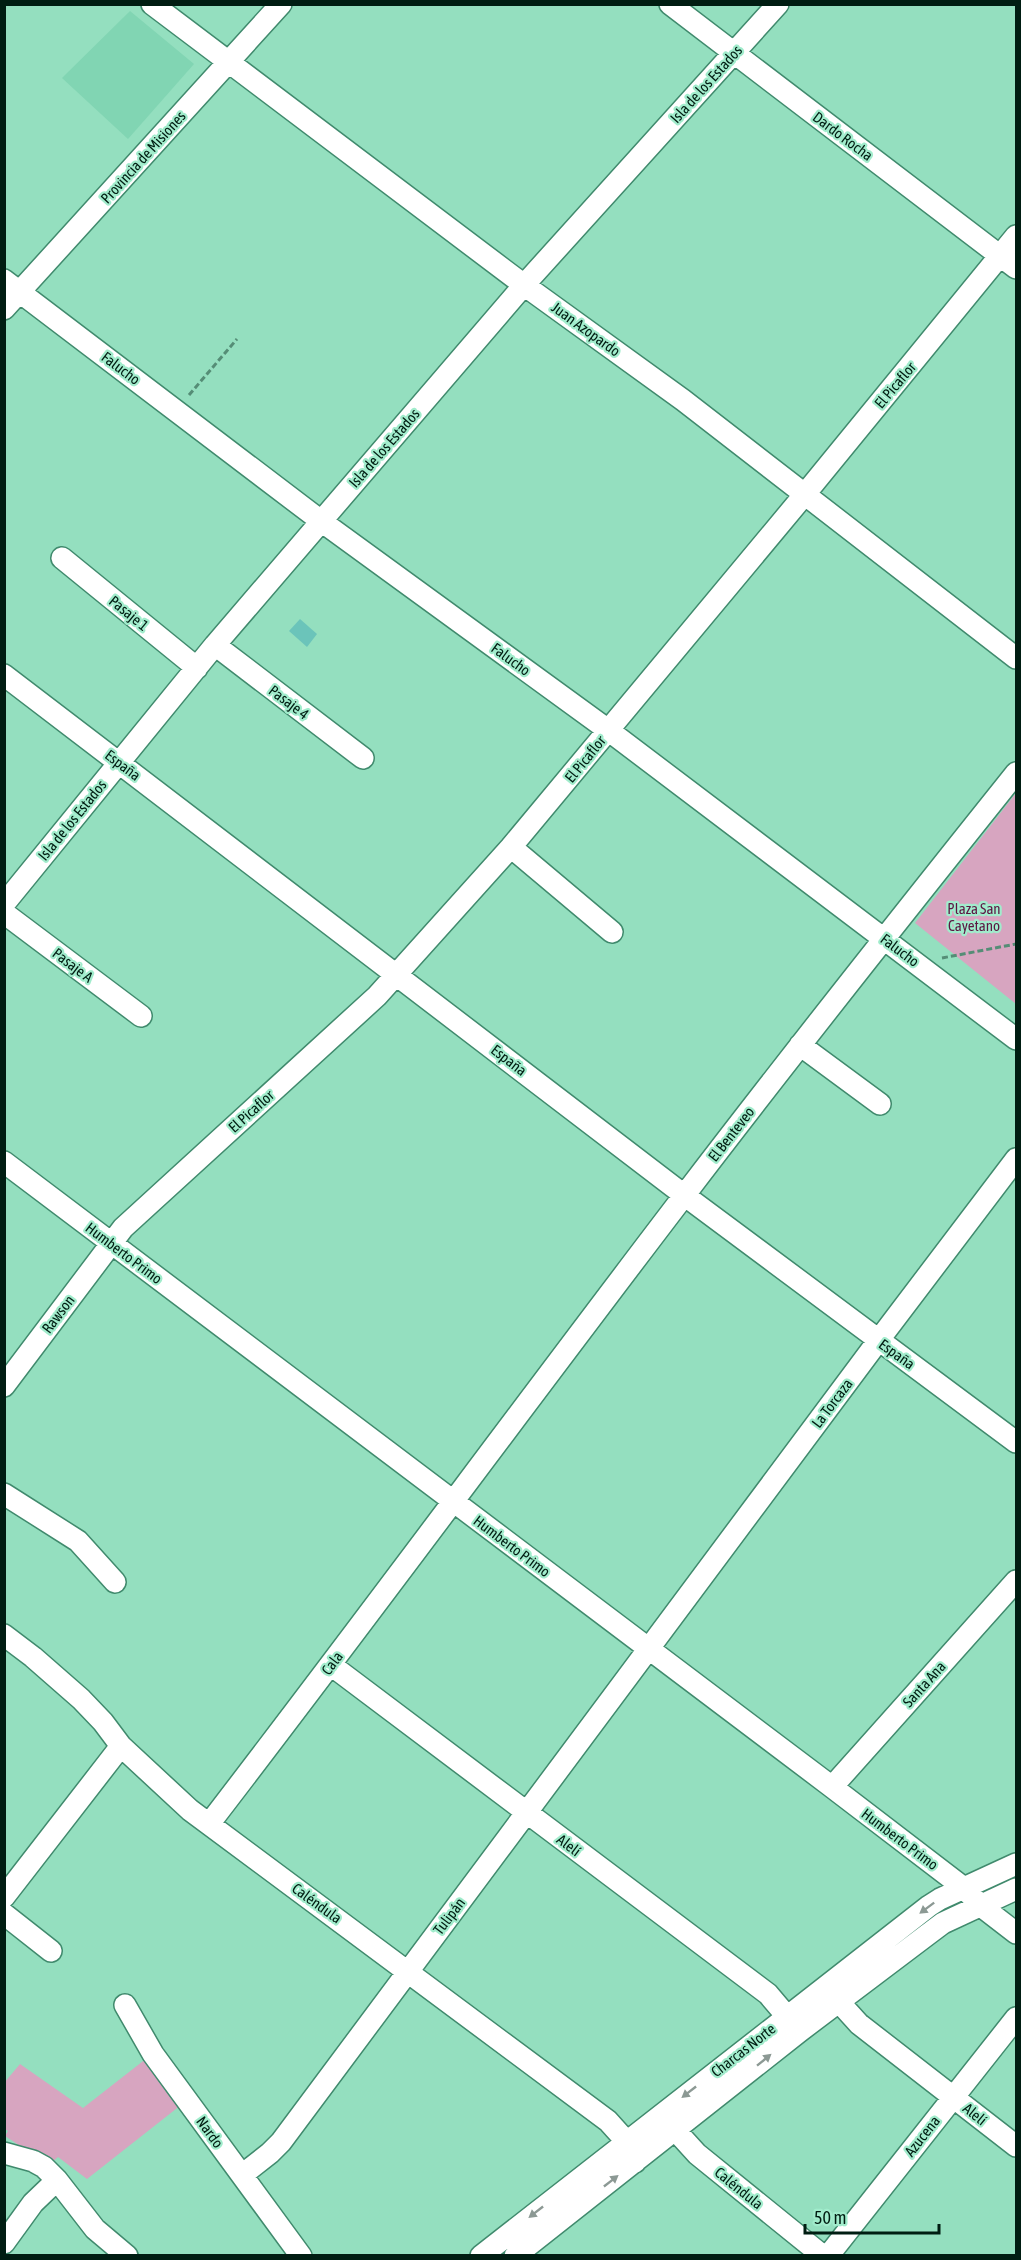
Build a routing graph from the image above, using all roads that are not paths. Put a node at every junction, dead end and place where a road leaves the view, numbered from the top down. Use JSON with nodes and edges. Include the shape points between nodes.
{"nodes":[{"id":1,"x":152,"y":4,"type":"edge"},
{"id":2,"x":281,"y":4,"type":"edge"},
{"id":3,"x":670,"y":4,"type":"edge"},
{"id":4,"x":778,"y":4,"type":"edge"},
{"id":5,"x":734,"y":53,"type":"junction"},
{"id":6,"x":229,"y":63,"type":"junction"},
{"id":7,"x":1017,"y":236,"type":"edge"},
{"id":8,"x":1008,"y":262,"type":"edge"},
{"id":9,"x":524,"y":285,"type":"junction"},
{"id":10,"x":13,"y":286,"type":"edge"},
{"id":11,"x":4,"y":309,"type":"edge"},
{"id":12,"x":805,"y":494,"type":"junction"},
{"id":13,"x":321,"y":521,"type":"junction"},
{"id":14,"x":62,"y":558,"type":"dead end"},
{"id":15,"x":215,"y":645,"type":"junction"},
{"id":16,"x":1017,"y":658,"type":"edge"},
{"id":17,"x":197,"y":668,"type":"junction"},
{"id":18,"x":4,"y":675,"type":"edge"},
{"id":19,"x":608,"y":730,"type":"junction"},
{"id":20,"x":363,"y":758,"type":"dead end"},
{"id":21,"x":119,"y":762,"type":"junction"},
{"id":22,"x":1017,"y":773,"type":"edge"},
{"id":23,"x":511,"y":847,"type":"junction"},
{"id":24,"x":4,"y":904,"type":"edge"},
{"id":25,"x":4,"y":913,"type":"edge"},
{"id":26,"x":612,"y":932,"type":"dead end"},
{"id":27,"x":883,"y":938,"type":"junction"},
{"id":28,"x":397,"y":974,"type":"junction"},
{"id":29,"x":141,"y":1017,"type":"dead end"},
{"id":30,"x":1017,"y":1038,"type":"edge"},
{"id":31,"x":800,"y":1045,"type":"junction"},
{"id":32,"x":880,"y":1104,"type":"dead end"},
{"id":33,"x":1017,"y":1159,"type":"edge"},
{"id":34,"x":4,"y":1162,"type":"edge"},
{"id":35,"x":684,"y":1195,"type":"junction"},
{"id":36,"x":111,"y":1243,"type":"junction"},
{"id":37,"x":879,"y":1341,"type":"junction"},
{"id":38,"x":4,"y":1386,"type":"edge"},
{"id":39,"x":1017,"y":1442,"type":"edge"},
{"id":40,"x":4,"y":1494,"type":"edge"},
{"id":41,"x":453,"y":1501,"type":"junction"},
{"id":42,"x":1017,"y":1581,"type":"edge"},
{"id":43,"x":115,"y":1582,"type":"dead end"},
{"id":44,"x":4,"y":1635,"type":"edge"},
{"id":45,"x":650,"y":1649,"type":"junction"},
{"id":46,"x":331,"y":1665,"type":"junction"},
{"id":47,"x":121,"y":1746,"type":"junction"},
{"id":48,"x":832,"y":1787,"type":"junction"},
{"id":49,"x":526,"y":1812,"type":"junction"},
{"id":50,"x":209,"y":1824,"type":"junction"},
{"id":51,"x":1017,"y":1864,"type":"edge"},
{"id":52,"x":964,"y":1888,"type":"junction"},
{"id":53,"x":1017,"y":1889,"type":"edge"},
{"id":54,"x":4,"y":1897,"type":"edge"},
{"id":55,"x":981,"y":1906,"type":"junction"},
{"id":56,"x":4,"y":1914,"type":"edge"},
{"id":57,"x":1017,"y":1934,"type":"edge"},
{"id":58,"x":51,"y":1951,"type":"dead end"},
{"id":59,"x":408,"y":1970,"type":"junction"},
{"id":60,"x":832,"y":1994,"type":"junction"},
{"id":61,"x":125,"y":2005,"type":"dead end"},
{"id":62,"x":1017,"y":2018,"type":"edge"},
{"id":63,"x":794,"y":2024,"type":"junction"},
{"id":64,"x":953,"y":2096,"type":"junction"},
{"id":65,"x":661,"y":2114,"type":"junction"},
{"id":66,"x":675,"y":2131,"type":"junction"},
{"id":67,"x":626,"y":2141,"type":"junction"},
{"id":68,"x":1017,"y":2146,"type":"edge"},
{"id":69,"x":4,"y":2153,"type":"edge"},
{"id":70,"x":635,"y":2162,"type":"junction"},
{"id":71,"x":242,"y":2175,"type":"junction"},
{"id":72,"x":57,"y":2180,"type":"junction"},
{"id":73,"x":4,"y":2243,"type":"edge"},
{"id":74,"x":503,"y":2249,"type":"edge"},
{"id":75,"x":127,"y":2256,"type":"edge"},
{"id":76,"x":302,"y":2256,"type":"edge"},
{"id":77,"x":481,"y":2256,"type":"edge"},
{"id":78,"x":515,"y":2256,"type":"edge"},
{"id":79,"x":823,"y":2256,"type":"edge"},
{"id":80,"x":828,"y":2256,"type":"edge"}],
"edges":[{"from":1,"to":6,"type":"street","name":"Juan Azopardo"},
{"from":2,"to":6,"type":"street","name":"Provincia de Misiones"},
{"from":3,"to":5,"type":"street","name":"Dardo Rocha"},
{"from":4,"to":5,"type":"street","name":"Isla de los Estados"},
{"from":5,"to":8,"type":"street","name":"Dardo Rocha"},
{"from":5,"to":9,"type":"street","name":"Isla de los Estados"},
{"from":6,"to":9,"type":"street","name":"Juan Azopardo"},
{"from":6,"to":10,"type":"street","name":"Provincia de Misiones"},
{"from":7,"to":8,"type":"street","name":"El Picaflor"},
{"from":8,"to":12,"type":"street","name":"El Picaflor"},
{"from":9,"to":12,"type":"street","name":"Juan Azopardo","via":[[684,400]]},
{"from":9,"to":13,"type":"street","name":"Isla de los Estados"},
{"from":10,"to":11,"type":"street","name":"Provincia de Misiones"},
{"from":10,"to":13,"type":"street","name":"Falucho"},
{"from":12,"to":16,"type":"street","name":"Juan Azopardo"},
{"from":12,"to":19,"type":"street","name":"El Picaflor"},
{"from":13,"to":15,"type":"street","name":"Isla de los Estados"},
{"from":13,"to":19,"type":"street","name":"Falucho"},
{"from":14,"to":17,"type":"street","name":"Pasaje 1"},
{"from":15,"to":17,"type":"street","name":"Isla de los Estados"},
{"from":15,"to":20,"type":"street","name":"Pasaje 4"},
{"from":17,"to":21,"type":"street","name":"Isla de los Estados"},
{"from":18,"to":21,"type":"street","name":"España"},
{"from":19,"to":23,"type":"street","name":"El Picaflor"},
{"from":19,"to":27,"type":"street","name":"Falucho"},
{"from":21,"to":24,"type":"street","name":"Isla de los Estados"},
{"from":21,"to":28,"type":"street","name":"España"},
{"from":22,"to":27,"type":"street","name":"El Benteveo"},
{"from":23,"to":26,"type":"street"},
{"from":23,"to":28,"type":"street","name":"El Picaflor"},
{"from":25,"to":29,"type":"street","name":"Pasaje A"},
{"from":27,"to":30,"type":"street","name":"Falucho"},
{"from":27,"to":31,"type":"street","name":"El Benteveo"},
{"from":28,"to":35,"type":"street","name":"España"},
{"from":28,"to":36,"type":"street","name":"El Picaflor","via":[[135,1216]]},
{"from":31,"to":32,"type":"street"},
{"from":31,"to":35,"type":"street","name":"El Benteveo"},
{"from":33,"to":37,"type":"street","name":"La Torcaza"},
{"from":34,"to":36,"type":"street","name":"Humberto Primo"},
{"from":35,"to":37,"type":"street","name":"España"},
{"from":35,"to":41,"type":"street","name":"El Benteveo"},
{"from":36,"to":38,"type":"street","name":"Rawson"},
{"from":36,"to":41,"type":"street","name":"Humberto Primo"},
{"from":37,"to":39,"type":"street","name":"España"},
{"from":37,"to":45,"type":"street","name":"La Torcaza"},
{"from":40,"to":43,"type":"street","via":[[78,1541]]},
{"from":41,"to":45,"type":"street","name":"Humberto Primo"},
{"from":41,"to":46,"type":"street","name":"Cala"},
{"from":42,"to":48,"type":"street","name":"Santa Ana"},
{"from":44,"to":47,"type":"street","name":"Caléndula","via":[[81,1699]]},
{"from":45,"to":48,"type":"street","name":"Humberto Primo"},
{"from":45,"to":49,"type":"street","name":"Tulipán"},
{"from":46,"to":49,"type":"street","name":"Alelí"},
{"from":46,"to":50,"type":"street","name":"Cala"},
{"from":47,"to":50,"type":"street","name":"Caléndula"},
{"from":47,"to":54,"type":"street"},
{"from":48,"to":52,"type":"street","name":"Humberto Primo"},
{"from":49,"to":59,"type":"street","name":"Tulipán"},
{"from":49,"to":63,"type":"street","name":"Alelí","via":[[768,1994]]},
{"from":50,"to":59,"type":"street","name":"Caléndula"},
{"from":51,"to":52,"type":"street","name":"Charcas Norte"},
{"from":52,"to":55,"type":"street","name":"Humberto Primo"},
{"from":52,"to":60,"type":"street","name":"Charcas Norte","one_way":true,"via":[[929,1906]]},
{"from":53,"to":55,"type":"street","name":"Charcas Norte"},
{"from":55,"to":57,"type":"street","name":"Humberto Primo"},
{"from":55,"to":60,"type":"street","name":"Charcas Norte","via":[[944,1923]]},
{"from":56,"to":58,"type":"street"},
{"from":59,"to":67,"type":"street","name":"Caléndula","via":[[608,2121]]},
{"from":59,"to":71,"type":"street","name":"Tulipán","via":[[281,2142]]},
{"from":60,"to":63,"type":"street","name":"Charcas Norte"},
{"from":60,"to":64,"type":"street","name":"Alelí","via":[[859,2024]]},
{"from":61,"to":71,"type":"street","name":"Nardo","via":[[153,2054]]},
{"from":62,"to":64,"type":"street","name":"Azucena"},
{"from":63,"to":65,"type":"street","name":"Charcas Norte","one_way":true},
{"from":66,"to":63,"type":"street","name":"Charcas Norte","one_way":true},
{"from":64,"to":68,"type":"street","name":"Alelí"},
{"from":64,"to":80,"type":"street","name":"Azucena"},
{"from":65,"to":66,"type":"street","name":"Caléndula"},
{"from":65,"to":67,"type":"street","name":"Charcas Norte"},
{"from":66,"to":70,"type":"street","name":"Charcas Norte"},
{"from":66,"to":79,"type":"street","name":"Caléndula","via":[[697,2154]]},
{"from":67,"to":70,"type":"street","name":"Caléndula"},
{"from":67,"to":74,"type":"street","name":"Charcas Norte","one_way":true},
{"from":69,"to":72,"type":"street","via":[[33,2161]]},
{"from":78,"to":70,"type":"street","name":"Charcas Norte","one_way":true},
{"from":71,"to":76,"type":"street","name":"Nardo"},
{"from":72,"to":73,"type":"street","via":[[33,2203]]},
{"from":72,"to":75,"type":"street","via":[[95,2229]]},
{"from":74,"to":77,"type":"street","name":"Charcas Norte"}]}
